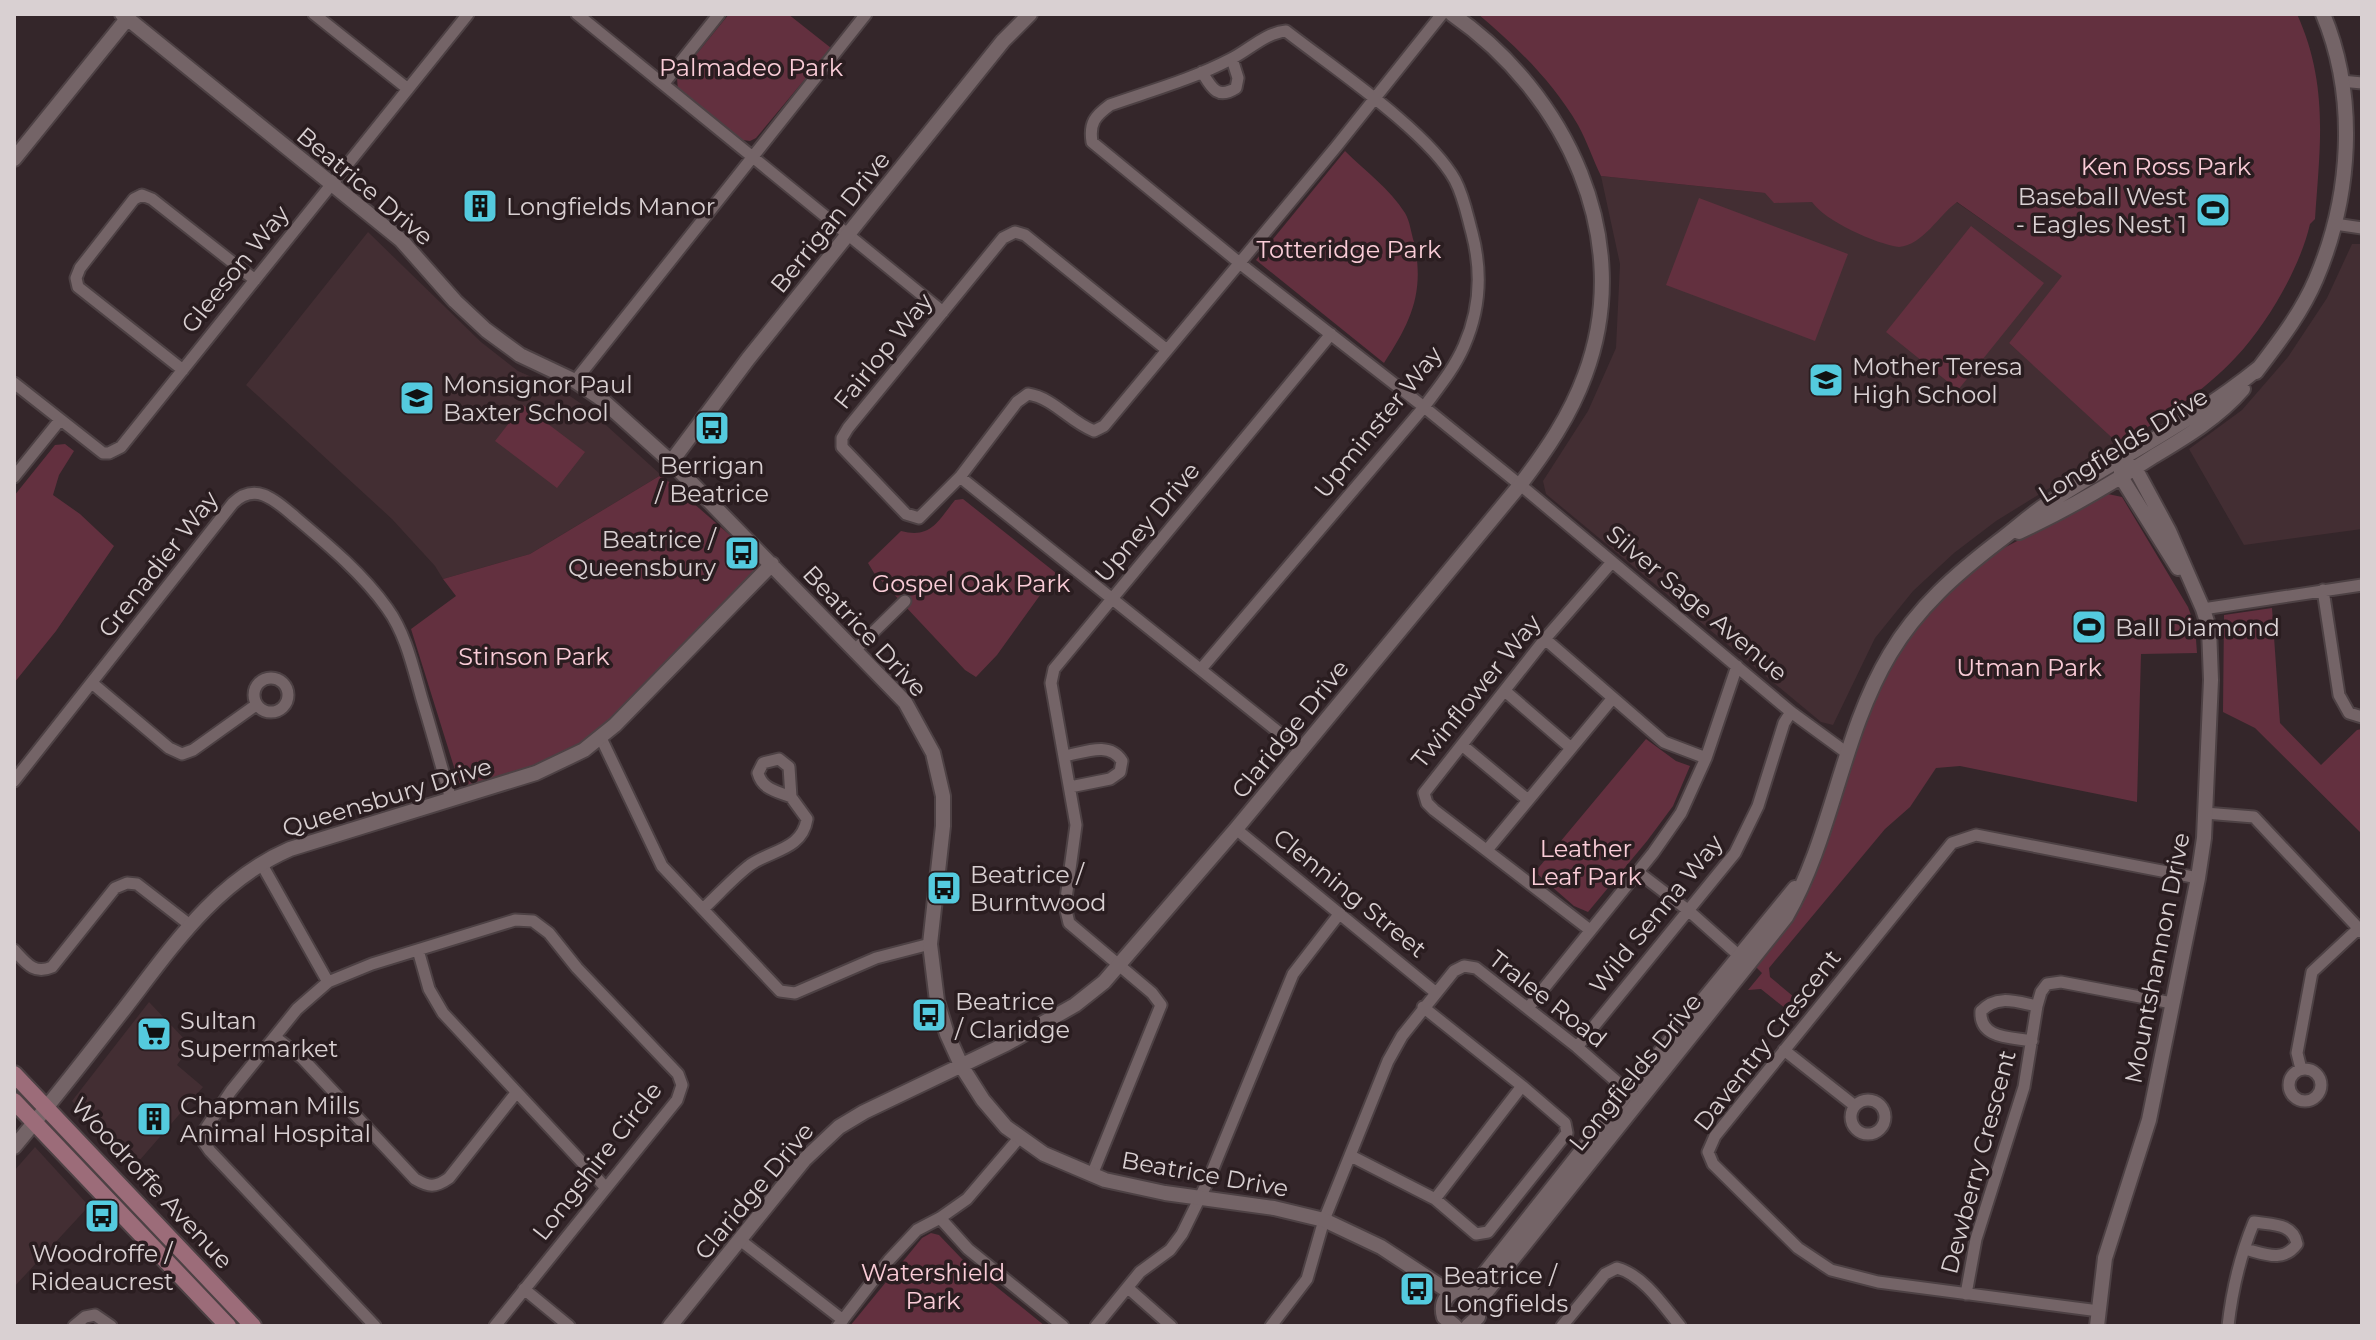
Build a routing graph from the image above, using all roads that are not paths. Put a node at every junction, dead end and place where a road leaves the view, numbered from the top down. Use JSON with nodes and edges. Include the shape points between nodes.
{"nodes":[{"id":1,"x":314,"y":14,"type":"edge"},
{"id":2,"x":468,"y":14,"type":"edge"},
{"id":3,"x":577,"y":14,"type":"edge"},
{"id":4,"x":719,"y":14,"type":"edge"},
{"id":5,"x":866,"y":14,"type":"edge"},
{"id":6,"x":1030,"y":14,"type":"edge"},
{"id":7,"x":1442,"y":14,"type":"edge"},
{"id":8,"x":1452,"y":14,"type":"edge"},
{"id":9,"x":2323,"y":14,"type":"edge"},
{"id":10,"x":127,"y":16,"type":"edge"},
{"id":11,"x":1232,"y":59,"type":"junction"},
{"id":12,"x":1202,"y":72,"type":"junction"},
{"id":13,"x":2341,"y":81,"type":"junction"},
{"id":14,"x":664,"y":83,"type":"junction"},
{"id":15,"x":2362,"y":83,"type":"edge"},
{"id":16,"x":408,"y":89,"type":"junction"},
{"id":17,"x":1374,"y":100,"type":"junction"},
{"id":18,"x":752,"y":156,"type":"junction"},
{"id":19,"x":14,"y":159,"type":"edge"},
{"id":20,"x":331,"y":184,"type":"junction"},
{"id":21,"x":2335,"y":224,"type":"junction"},
{"id":22,"x":2362,"y":228,"type":"edge"},
{"id":23,"x":847,"y":236,"type":"junction"},
{"id":24,"x":1240,"y":263,"type":"junction"},
{"id":25,"x":255,"y":280,"type":"junction"},
{"id":26,"x":943,"y":312,"type":"junction"},
{"id":27,"x":1331,"y":334,"type":"junction"},
{"id":28,"x":1167,"y":350,"type":"junction"},
{"id":29,"x":2260,"y":367,"type":"junction"},
{"id":30,"x":183,"y":370,"type":"junction"},
{"id":31,"x":575,"y":381,"type":"junction"},
{"id":32,"x":14,"y":383,"type":"edge"},
{"id":33,"x":1424,"y":407,"type":"junction"},
{"id":34,"x":60,"y":420,"type":"junction"},
{"id":35,"x":2121,"y":461,"type":"junction"},
{"id":36,"x":671,"y":462,"type":"junction"},
{"id":37,"x":2135,"y":468,"type":"junction"},
{"id":38,"x":14,"y":477,"type":"edge"},
{"id":39,"x":960,"y":477,"type":"junction"},
{"id":40,"x":2121,"y":477,"type":"junction"},
{"id":41,"x":1520,"y":485,"type":"junction"},
{"id":42,"x":1997,"y":543,"type":"junction"},
{"id":43,"x":1612,"y":562,"type":"junction"},
{"id":44,"x":772,"y":564,"type":"junction"},
{"id":45,"x":2362,"y":585,"type":"edge"},
{"id":46,"x":2323,"y":590,"type":"junction"},
{"id":47,"x":2197,"y":594,"type":"junction"},
{"id":48,"x":1112,"y":598,"type":"junction"},
{"id":49,"x":905,"y":601,"type":"dead end"},
{"id":50,"x":2203,"y":609,"type":"junction"},
{"id":51,"x":1545,"y":639,"type":"junction"},
{"id":52,"x":856,"y":649,"type":"junction"},
{"id":53,"x":1737,"y":666,"type":"junction"},
{"id":54,"x":1201,"y":669,"type":"junction"},
{"id":55,"x":92,"y":683,"type":"junction"},
{"id":56,"x":1505,"y":691,"type":"junction"},
{"id":57,"x":1612,"y":699,"type":"junction"},
{"id":58,"x":256,"y":705,"type":"dead end"},
{"id":59,"x":1791,"y":712,"type":"junction"},
{"id":60,"x":2362,"y":717,"type":"edge"},
{"id":61,"x":601,"y":738,"type":"junction"},
{"id":62,"x":1462,"y":745,"type":"junction"},
{"id":63,"x":1571,"y":748,"type":"junction"},
{"id":64,"x":1301,"y":750,"type":"junction"},
{"id":65,"x":1847,"y":753,"type":"junction"},
{"id":66,"x":1065,"y":756,"type":"junction"},
{"id":67,"x":1706,"y":758,"type":"junction"},
{"id":68,"x":15,"y":776,"type":"edge"},
{"id":69,"x":1070,"y":787,"type":"junction"},
{"id":70,"x":791,"y":797,"type":"dead end"},
{"id":71,"x":451,"y":799,"type":"junction"},
{"id":72,"x":1528,"y":800,"type":"junction"},
{"id":73,"x":2205,"y":813,"type":"junction"},
{"id":74,"x":1236,"y":829,"type":"junction"},
{"id":75,"x":1487,"y":850,"type":"junction"},
{"id":76,"x":261,"y":863,"type":"junction"},
{"id":77,"x":1638,"y":872,"type":"junction"},
{"id":78,"x":2198,"y":878,"type":"junction"},
{"id":79,"x":703,"y":909,"type":"junction"},
{"id":80,"x":1689,"y":911,"type":"junction"},
{"id":81,"x":1340,"y":913,"type":"junction"},
{"id":82,"x":190,"y":925,"type":"junction"},
{"id":83,"x":1590,"y":930,"type":"junction"},
{"id":84,"x":2360,"y":930,"type":"edge"},
{"id":85,"x":930,"y":944,"type":"junction"},
{"id":86,"x":14,"y":950,"type":"edge"},
{"id":87,"x":418,"y":950,"type":"junction"},
{"id":88,"x":1745,"y":960,"type":"junction"},
{"id":89,"x":1120,"y":964,"type":"junction"},
{"id":90,"x":328,"y":982,"type":"junction"},
{"id":91,"x":1435,"y":992,"type":"junction"},
{"id":92,"x":2172,"y":1003,"type":"junction"},
{"id":93,"x":2037,"y":1006,"type":"junction"},
{"id":94,"x":1423,"y":1007,"type":"junction"},
{"id":95,"x":1528,"y":1008,"type":"junction"},
{"id":96,"x":275,"y":1037,"type":"junction"},
{"id":97,"x":2032,"y":1041,"type":"junction"},
{"id":98,"x":1577,"y":1047,"type":"junction"},
{"id":99,"x":1784,"y":1050,"type":"junction"},
{"id":100,"x":962,"y":1067,"type":"junction"},
{"id":101,"x":2301,"y":1069,"type":"dead end"},
{"id":102,"x":14,"y":1074,"type":"edge"},
{"id":103,"x":1522,"y":1086,"type":"junction"},
{"id":104,"x":516,"y":1093,"type":"junction"},
{"id":105,"x":1634,"y":1097,"type":"junction"},
{"id":106,"x":14,"y":1101,"type":"edge"},
{"id":107,"x":1855,"y":1106,"type":"dead end"},
{"id":108,"x":47,"y":1107,"type":"junction"},
{"id":109,"x":35,"y":1122,"type":"junction"},
{"id":110,"x":1019,"y":1138,"type":"junction"},
{"id":111,"x":14,"y":1147,"type":"edge"},
{"id":112,"x":1351,"y":1156,"type":"junction"},
{"id":113,"x":1092,"y":1175,"type":"junction"},
{"id":114,"x":606,"y":1188,"type":"junction"},
{"id":115,"x":1200,"y":1196,"type":"junction"},
{"id":116,"x":1435,"y":1199,"type":"junction"},
{"id":117,"x":940,"y":1218,"type":"junction"},
{"id":118,"x":1324,"y":1220,"type":"junction"},
{"id":119,"x":740,"y":1240,"type":"junction"},
{"id":120,"x":2245,"y":1249,"type":"junction"},
{"id":121,"x":1411,"y":1267,"type":"junction"},
{"id":122,"x":1128,"y":1288,"type":"junction"},
{"id":123,"x":524,"y":1289,"type":"junction"},
{"id":124,"x":1458,"y":1291,"type":"junction"},
{"id":125,"x":1966,"y":1294,"type":"junction"},
{"id":126,"x":1479,"y":1307,"type":"junction"},
{"id":127,"x":2098,"y":1318,"type":"edge"},
{"id":128,"x":1445,"y":1319,"type":"edge"},
{"id":129,"x":840,"y":1323,"type":"edge"},
{"id":130,"x":74,"y":1326,"type":"edge"},
{"id":131,"x":111,"y":1326,"type":"edge"},
{"id":132,"x":228,"y":1326,"type":"edge"},
{"id":133,"x":253,"y":1326,"type":"edge"},
{"id":134,"x":375,"y":1326,"type":"edge"},
{"id":135,"x":495,"y":1326,"type":"edge"},
{"id":136,"x":569,"y":1326,"type":"edge"},
{"id":137,"x":670,"y":1326,"type":"edge"},
{"id":138,"x":1063,"y":1326,"type":"edge"},
{"id":139,"x":1096,"y":1326,"type":"edge"},
{"id":140,"x":1171,"y":1326,"type":"edge"},
{"id":141,"x":1271,"y":1326,"type":"edge"},
{"id":142,"x":1468,"y":1326,"type":"edge"},
{"id":143,"x":1491,"y":1326,"type":"edge"},
{"id":144,"x":1562,"y":1326,"type":"edge"},
{"id":145,"x":1680,"y":1326,"type":"edge"},
{"id":146,"x":2228,"y":1326,"type":"edge"}],
"edges":[{"from":1,"to":16,"type":"street"},
{"from":2,"to":16,"type":"street","name":"Gleeson Way"},
{"from":3,"to":14,"type":"street"},
{"from":4,"to":14,"type":"street"},
{"from":5,"to":18,"type":"street"},
{"from":6,"to":23,"type":"street","name":"Berrigan Drive"},
{"from":7,"to":17,"type":"street","name":"Fairlop Way"},
{"from":8,"to":41,"type":"street","name":"Claridge Drive","via":[[1492,46],[1543,102],[1584,177],[1598,239],[1599,307],[1586,372],[1557,433]]},
{"from":9,"to":13,"type":"street","name":"Longfields Drive"},
{"from":10,"to":19,"type":"street"},
{"from":10,"to":20,"type":"street","name":"Beatrice Drive"},
{"from":11,"to":12,"type":"street","name":"Silver Sage Avenue"},
{"from":11,"to":12,"type":"street","via":[[1238,78],[1229,93],[1212,90]]},
{"from":11,"to":17,"type":"street","name":"Upminster Way","via":[[1275,32],[1286,31]]},
{"from":12,"to":24,"type":"street","name":"Silver Sage Avenue","via":[[1110,105],[1090,129],[1092,142]]},
{"from":13,"to":15,"type":"street"},
{"from":13,"to":21,"type":"street","name":"Longfields Drive","via":[[2346,152]]},
{"from":14,"to":18,"type":"street"},
{"from":16,"to":20,"type":"street","name":"Gleeson Way"},
{"from":17,"to":24,"type":"street","name":"Fairlop Way"},
{"from":17,"to":33,"type":"street","name":"Upminster Way","via":[[1419,136],[1454,178],[1478,255],[1470,332],[1454,367]]},
{"from":18,"to":23,"type":"street"},
{"from":18,"to":31,"type":"street"},
{"from":20,"to":25,"type":"street","name":"Gleeson Way"},
{"from":20,"to":31,"type":"street","name":"Beatrice Drive","via":[[401,240],[486,330],[520,355]]},
{"from":21,"to":22,"type":"street"},
{"from":21,"to":29,"type":"street","name":"Longfields Drive","via":[[2315,281],[2290,328]]},
{"from":23,"to":26,"type":"street"},
{"from":23,"to":36,"type":"street","name":"Berrigan Drive"},
{"from":24,"to":27,"type":"street","name":"Silver Sage Avenue"},
{"from":24,"to":28,"type":"street","name":"Fairlop Way"},
{"from":25,"to":30,"type":"street","name":"Gleeson Way"},
{"from":25,"to":30,"type":"street","via":[[152,199],[134,199],[80,268],[78,287]]},
{"from":26,"to":28,"type":"street","name":"Fairlop Way","via":[[1003,238],[1015,232]]},
{"from":26,"to":39,"type":"street","name":"Fairlop Way","via":[[848,428],[842,447],[906,514],[919,518]]},
{"from":27,"to":33,"type":"street","name":"Silver Sage Avenue"},
{"from":27,"to":48,"type":"street","name":"Upney Drive"},
{"from":28,"to":39,"type":"street","name":"Fairlop Way","via":[[1104,426],[1094,431],[1041,395],[1028,394]]},
{"from":29,"to":35,"type":"street","name":"Longfields Drive"},
{"from":29,"to":37,"type":"street","name":"Longfields Drive","via":[[2225,407]]},
{"from":30,"to":34,"type":"street","name":"Gleeson Way","via":[[121,447],[109,453]]},
{"from":31,"to":36,"type":"street","name":"Beatrice Drive"},
{"from":32,"to":34,"type":"street","name":"Gleeson Way"},
{"from":33,"to":41,"type":"street","name":"Silver Sage Avenue"},
{"from":33,"to":54,"type":"street","name":"Upminster Way"},
{"from":34,"to":38,"type":"street"},
{"from":35,"to":37,"type":"street"},
{"from":35,"to":40,"type":"street"},
{"from":35,"to":42,"type":"street","name":"Longfields Drive","via":[[2048,503]]},
{"from":36,"to":44,"type":"street","name":"Beatrice Drive"},
{"from":37,"to":40,"type":"street","name":"Longfields Drive"},
{"from":37,"to":47,"type":"street","name":"Mountshannon Drive"},
{"from":39,"to":48,"type":"street"},
{"from":40,"to":42,"type":"street","name":"Longfields Drive"},
{"from":40,"to":47,"type":"street","name":"Mountshannon Drive"},
{"from":41,"to":43,"type":"street","name":"Silver Sage Avenue"},
{"from":41,"to":64,"type":"street","name":"Claridge Drive"},
{"from":42,"to":65,"type":"street","name":"Longfields Drive","via":[[1946,584],[1901,636],[1873,685]]},
{"from":43,"to":51,"type":"street","name":"Twinflower Way"},
{"from":43,"to":53,"type":"street","name":"Silver Sage Avenue"},
{"from":44,"to":52,"type":"street","name":"Beatrice Drive"},
{"from":44,"to":61,"type":"street","name":"Queensbury Drive"},
{"from":45,"to":46,"type":"street"},
{"from":46,"to":50,"type":"street"},
{"from":46,"to":60,"type":"street","via":[[2339,695],[2349,713]]},
{"from":47,"to":50,"type":"street","name":"Mountshannon Drive"},
{"from":48,"to":54,"type":"street"},
{"from":48,"to":66,"type":"street","name":"Upney Drive","via":[[1054,669],[1051,683]]},
{"from":49,"to":52,"type":"street"},
{"from":50,"to":73,"type":"street","name":"Mountshannon Drive","via":[[2211,647]]},
{"from":51,"to":56,"type":"street","name":"Twinflower Way"},
{"from":51,"to":57,"type":"street"},
{"from":52,"to":85,"type":"street","name":"Beatrice Drive","via":[[914,715],[937,767],[943,826]]},
{"from":53,"to":59,"type":"street","name":"Silver Sage Avenue"},
{"from":53,"to":67,"type":"street"},
{"from":54,"to":64,"type":"street"},
{"from":55,"to":58,"type":"street","via":[[182,754]]},
{"from":55,"to":68,"type":"street","name":"Grenadier Way"},
{"from":55,"to":71,"type":"street","name":"Grenadier Way","via":[[233,503],[245,495],[266,495],[349,566],[394,619],[412,661]]},
{"from":56,"to":62,"type":"street","name":"Twinflower Way"},
{"from":56,"to":63,"type":"street"},
{"from":57,"to":63,"type":"street"},
{"from":57,"to":67,"type":"street","via":[[1664,742]]},
{"from":59,"to":65,"type":"street","name":"Silver Sage Avenue"},
{"from":59,"to":80,"type":"street","name":"Wild Senna Way","via":[[1747,832]]},
{"from":61,"to":71,"type":"street","name":"Queensbury Drive","via":[[536,773]]},
{"from":61,"to":79,"type":"street","via":[[662,866]]},
{"from":62,"to":72,"type":"street"},
{"from":62,"to":75,"type":"street","name":"Twinflower Way","via":[[1424,793],[1434,810]]},
{"from":63,"to":72,"type":"street"},
{"from":64,"to":74,"type":"street","name":"Claridge Drive"},
{"from":65,"to":88,"type":"street","name":"Longfields Drive","via":[[1813,862]]},
{"from":66,"to":69,"type":"street","name":"Upney Drive"},
{"from":66,"to":69,"type":"street","via":[[1109,749],[1122,761],[1120,772],[1110,779]]},
{"from":67,"to":77,"type":"street","via":[[1681,813]]},
{"from":69,"to":89,"type":"street","name":"Upney Drive","via":[[1076,825],[1065,906],[1069,923]]},
{"from":70,"to":79,"type":"street","via":[[807,819],[801,836],[746,868]]},
{"from":71,"to":76,"type":"street","name":"Queensbury Drive","via":[[303,844]]},
{"from":72,"to":75,"type":"street"},
{"from":73,"to":78,"type":"street","name":"Mountshannon Drive"},
{"from":73,"to":84,"type":"street","via":[[2254,817]]},
{"from":74,"to":81,"type":"street","name":"Clenning Street"},
{"from":74,"to":89,"type":"street","name":"Claridge Drive"},
{"from":75,"to":83,"type":"street","name":"Twinflower Way"},
{"from":76,"to":82,"type":"street","name":"Queensbury Drive","via":[[219,894]]},
{"from":76,"to":90,"type":"street"},
{"from":77,"to":80,"type":"street"},
{"from":77,"to":83,"type":"street"},
{"from":78,"to":92,"type":"street","name":"Mountshannon Drive"},
{"from":78,"to":99,"type":"street","name":"Daventry Crescent","via":[[1976,835],[1963,837],[1945,850]]},
{"from":79,"to":85,"type":"street","via":[[780,991],[790,994],[876,958]]},
{"from":80,"to":88,"type":"street"},
{"from":80,"to":98,"type":"street","name":"Wild Senna Way"},
{"from":81,"to":91,"type":"street","name":"Clenning Street"},
{"from":81,"to":115,"type":"street","via":[[1293,974]]},
{"from":82,"to":86,"type":"street","via":[[137,884],[127,883],[115,888],[52,967],[33,969]]},
{"from":82,"to":108,"type":"street","name":"Queensbury Drive"},
{"from":83,"to":95,"type":"street"},
{"from":84,"to":101,"type":"street","via":[[2312,972],[2297,1053]]},
{"from":85,"to":100,"type":"street","name":"Beatrice Drive","via":[[941,1016]]},
{"from":87,"to":90,"type":"street","name":"Longshire Circle"},
{"from":87,"to":104,"type":"street","via":[[429,989],[443,1013]]},
{"from":87,"to":114,"type":"street","name":"Longshire Circle","via":[[515,920],[533,921],[678,1074],[682,1085],[677,1100]]},
{"from":88,"to":105,"type":"street","name":"Longfields Drive"},
{"from":89,"to":100,"type":"street","name":"Claridge Drive","via":[[1075,1005]]},
{"from":89,"to":113,"type":"street","via":[[1161,1005]]},
{"from":90,"to":96,"type":"street","name":"Longshire Circle"},
{"from":91,"to":94,"type":"street"},
{"from":91,"to":95,"type":"street","name":"Tralee Road","via":[[1454,971],[1476,968]]},
{"from":92,"to":93,"type":"street","via":[[2054,981],[2041,992]]},
{"from":92,"to":127,"type":"street","name":"Mountshannon Drive","via":[[2149,1120],[2105,1258]]},
{"from":93,"to":97,"type":"street","name":"Dewberry Crescent"},
{"from":93,"to":97,"type":"street","name":"Dewberry Crescent","via":[[2003,999],[1989,1002],[1981,1011],[1989,1033]]},
{"from":94,"to":103,"type":"street"},
{"from":94,"to":112,"type":"street","via":[[1388,1061]]},
{"from":95,"to":98,"type":"street","name":"Tralee Road"},
{"from":96,"to":104,"type":"street","via":[[428,1187],[449,1178]]},
{"from":96,"to":134,"type":"street","name":"Longshire Circle","via":[[206,1126],[203,1141]]},
{"from":97,"to":125,"type":"street","name":"Dewberry Crescent","via":[[2024,1087],[1976,1239]]},
{"from":98,"to":105,"type":"street","name":"Tralee Road"},
{"from":99,"to":107,"type":"street"},
{"from":99,"to":125,"type":"street","name":"Daventry Crescent","via":[[1715,1136],[1708,1152],[1713,1164],[1798,1248],[1831,1270]]},
{"from":100,"to":110,"type":"street","name":"Beatrice Drive","via":[[983,1100]]},
{"from":100,"to":119,"type":"street","name":"Claridge Drive","via":[[839,1127],[804,1160]]},
{"from":102,"to":108,"type":"main road","name":"Woodroffe Avenue"},
{"from":103,"to":116,"type":"street"},
{"from":103,"to":116,"type":"street","via":[[1565,1123],[1567,1133],[1488,1232],[1476,1234]]},
{"from":104,"to":114,"type":"street"},
{"from":105,"to":124,"type":"street","name":"Longfields Drive","via":[[1481,1278]]},
{"from":105,"to":126,"type":"street","name":"Longfields Drive"},
{"from":106,"to":109,"type":"main road","name":"Woodroffe Avenue"},
{"from":108,"to":109,"type":"street","name":"Queensbury Drive"},
{"from":108,"to":133,"type":"main road","name":"Woodroffe Avenue"},
{"from":109,"to":111,"type":"street","name":"Queensbury Drive"},
{"from":109,"to":132,"type":"main road","name":"Woodroffe Avenue"},
{"from":110,"to":113,"type":"street","name":"Beatrice Drive"},
{"from":110,"to":117,"type":"street","via":[[978,1187]]},
{"from":112,"to":116,"type":"street"},
{"from":112,"to":118,"type":"street"},
{"from":113,"to":115,"type":"street","name":"Beatrice Drive"},
{"from":114,"to":123,"type":"street","name":"Longshire Circle"},
{"from":115,"to":118,"type":"street","name":"Beatrice Drive"},
{"from":115,"to":122,"type":"street","via":[[1170,1250]]},
{"from":117,"to":129,"type":"street","via":[[917,1230]]},
{"from":117,"to":138,"type":"street","via":[[968,1249]]},
{"from":118,"to":121,"type":"street","name":"Beatrice Drive"},
{"from":118,"to":141,"type":"street","via":[[1307,1279]]},
{"from":119,"to":129,"type":"street"},
{"from":119,"to":137,"type":"street","name":"Claridge Drive"},
{"from":120,"to":120,"type":"street","via":[[2279,1257],[2297,1244],[2288,1227],[2254,1222]]},
{"from":120,"to":146,"type":"street"},
{"from":121,"to":124,"type":"street","name":"Beatrice Drive"},
{"from":121,"to":128,"type":"street","name":"Beatrice Drive"},
{"from":122,"to":139,"type":"street"},
{"from":122,"to":140,"type":"street"},
{"from":123,"to":135,"type":"street","name":"Longshire Circle"},
{"from":123,"to":136,"type":"street"},
{"from":124,"to":126,"type":"street","name":"Beatrice Drive","via":[[1475,1296]]},
{"from":124,"to":128,"type":"street","name":"Longfields Drive"},
{"from":125,"to":127,"type":"street","name":"Daventry Crescent"},
{"from":126,"to":142,"type":"street","name":"Longfields Drive"},
{"from":126,"to":143,"type":"street"},
{"from":130,"to":131,"type":"street","via":[[95,1315]]},
{"from":144,"to":145,"type":"street","via":[[1605,1274],[1617,1268],[1629,1271]]}]}
